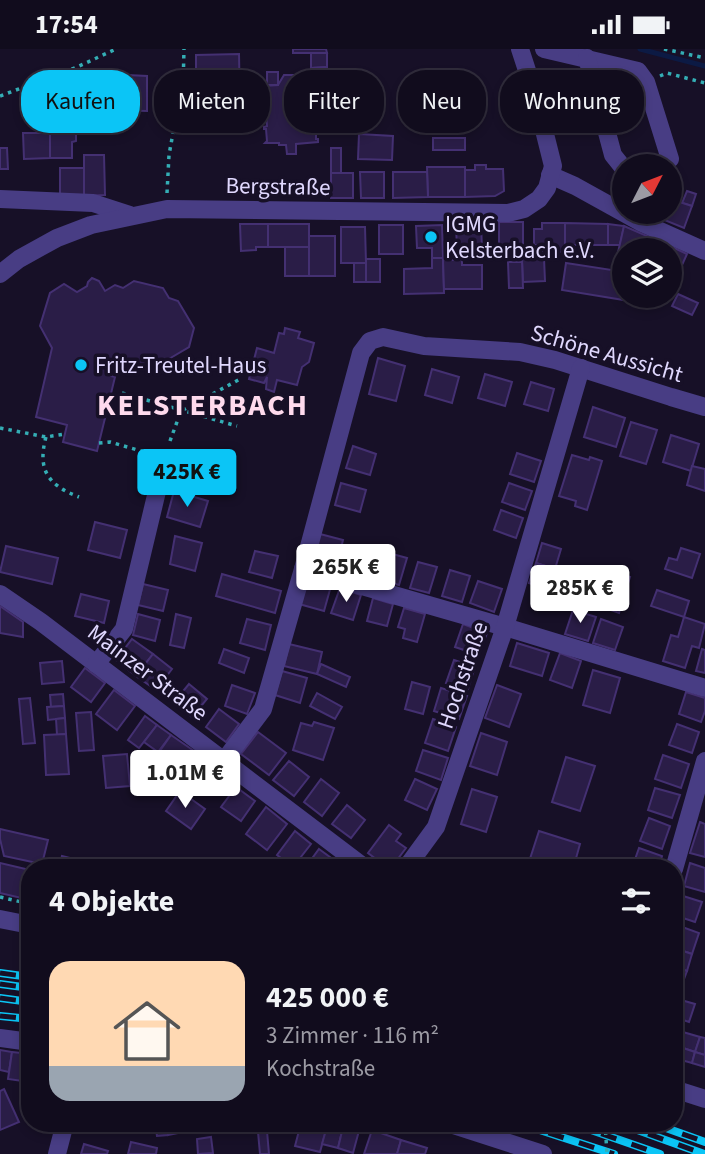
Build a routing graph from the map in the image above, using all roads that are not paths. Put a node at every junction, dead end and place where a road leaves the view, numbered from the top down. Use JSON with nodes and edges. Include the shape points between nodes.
{"nodes":[{"id":1,"x":520,"y":49,"type":"edge"},
{"id":2,"x":544,"y":49,"type":"edge"},
{"id":3,"x":587,"y":58,"type":"junction"},
{"id":4,"x":613,"y":154,"type":"edge"},
{"id":5,"x":668,"y":154,"type":"edge"},
{"id":6,"x":551,"y":175,"type":"junction"},
{"id":7,"x":0,"y":199,"type":"edge"},
{"id":8,"x":612,"y":199,"type":"edge"},
{"id":9,"x":134,"y":216,"type":"junction"},
{"id":10,"x":644,"y":224,"type":"edge"},
{"id":11,"x":705,"y":251,"type":"edge"},
{"id":12,"x":0,"y":274,"type":"edge"},
{"id":13,"x":581,"y":368,"type":"junction"},
{"id":14,"x":705,"y":407,"type":"edge"},
{"id":15,"x":164,"y":458,"type":"road end"},
{"id":16,"x":303,"y":569,"type":"junction"},
{"id":17,"x":0,"y":594,"type":"edge"},
{"id":18,"x":505,"y":627,"type":"junction"},
{"id":19,"x":96,"y":664,"type":"junction"},
{"id":20,"x":705,"y":688,"type":"edge"},
{"id":21,"x":224,"y":761,"type":"junction"},
{"id":22,"x":705,"y":761,"type":"edge"},
{"id":23,"x":353,"y":859,"type":"edge"},
{"id":24,"x":413,"y":859,"type":"edge"},
{"id":25,"x":677,"y":859,"type":"edge"},
{"id":26,"x":0,"y":919,"type":"edge"},
{"id":27,"x":21,"y":923,"type":"edge"},
{"id":28,"x":0,"y":1038,"type":"edge"},
{"id":29,"x":21,"y":1041,"type":"edge"},
{"id":30,"x":683,"y":1092,"type":"edge"},
{"id":31,"x":705,"y":1099,"type":"edge"},
{"id":32,"x":63,"y":1132,"type":"edge"},
{"id":33,"x":475,"y":1132,"type":"edge"},
{"id":34,"x":57,"y":1154,"type":"edge"},
{"id":35,"x":543,"y":1154,"type":"edge"}],
"edges":[{"from":1,"to":6,"type":"street","via":[[551,156]]},
{"from":2,"to":3,"type":"street"},
{"from":3,"to":4,"type":"street"},
{"from":3,"to":5,"type":"street","via":[[638,71],[646,82]]},
{"from":6,"to":8,"type":"street"},
{"from":6,"to":9,"type":"street","name":"Bergstraße","via":[[539,199],[508,213],[167,209]]},
{"from":7,"to":9,"type":"street","via":[[93,203]]},
{"from":9,"to":12,"type":"street","name":"Bergstraße","via":[[57,238]]},
{"from":10,"to":11,"type":"street"},
{"from":13,"to":14,"type":"street","name":"Schöne Aussicht"},
{"from":13,"to":16,"type":"street","name":"Schöne Aussicht","via":[[520,352],[425,346],[383,337],[370,341],[361,353]]},
{"from":13,"to":18,"type":"street","name":"Hochstraße"},
{"from":15,"to":19,"type":"street","via":[[124,629]]},
{"from":16,"to":18,"type":"street"},
{"from":16,"to":21,"type":"street","via":[[263,709]]},
{"from":17,"to":19,"type":"street","name":"Mainzer Straße"},
{"from":18,"to":20,"type":"street"},
{"from":18,"to":24,"type":"street","name":"Hochstraße","via":[[436,827]]},
{"from":19,"to":21,"type":"street","name":"Mainzer Straße"},
{"from":21,"to":23,"type":"street","name":"Mainzer Straße"},
{"from":22,"to":25,"type":"street"},
{"from":26,"to":27,"type":"street"},
{"from":28,"to":29,"type":"street"},
{"from":30,"to":31,"type":"street"},
{"from":32,"to":34,"type":"street"},
{"from":33,"to":35,"type":"street"}]}
